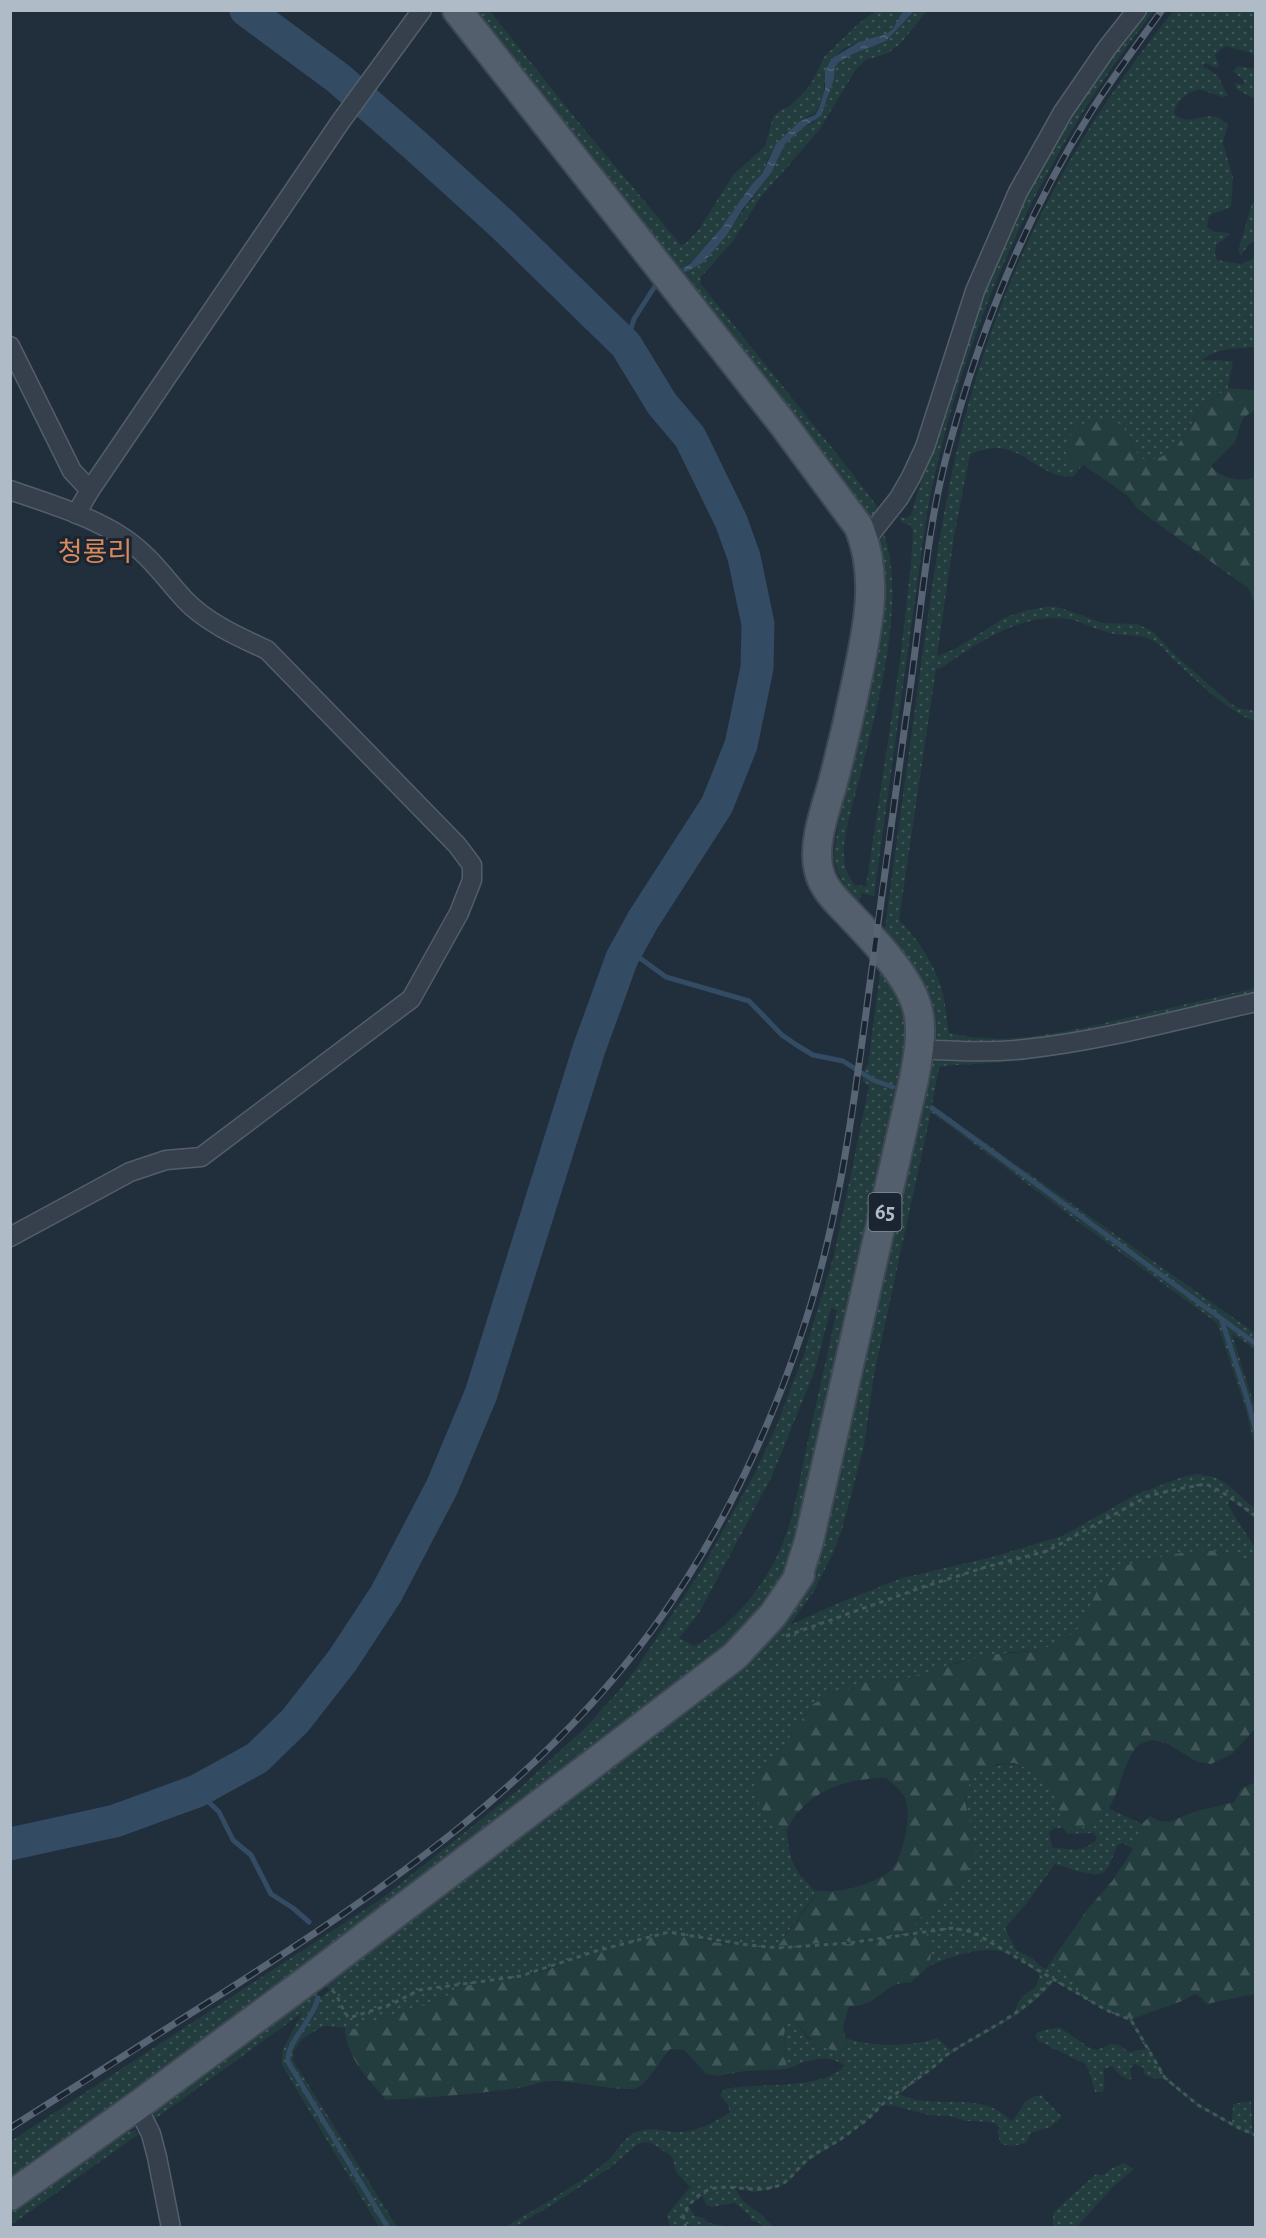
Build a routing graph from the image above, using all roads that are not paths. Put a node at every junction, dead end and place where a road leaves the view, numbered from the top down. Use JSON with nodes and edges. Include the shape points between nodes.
{"nodes":[{"id":1,"x":422,"y":10,"type":"edge"},
{"id":2,"x":457,"y":10,"type":"edge"},
{"id":3,"x":1137,"y":10,"type":"edge"},
{"id":4,"x":10,"y":346,"type":"edge"},
{"id":5,"x":10,"y":490,"type":"edge"},
{"id":6,"x":90,"y":490,"type":"junction"},
{"id":7,"x":76,"y":514,"type":"junction"},
{"id":8,"x":865,"y":541,"type":"junction"},
{"id":9,"x":1256,"y":1002,"type":"edge"},
{"id":10,"x":919,"y":1049,"type":"junction"},
{"id":11,"x":10,"y":1237,"type":"edge"},
{"id":12,"x":137,"y":2106,"type":"junction"},
{"id":13,"x":10,"y":2196,"type":"edge"},
{"id":14,"x":171,"y":2228,"type":"edge"}],
"edges":[{"from":1,"to":6,"type":"street","via":[[341,121]]},
{"from":2,"to":8,"type":"main road","number":"65","via":[[783,424],[859,527]]},
{"from":3,"to":8,"type":"street","via":[[1063,112],[1018,192],[975,291],[925,447],[899,498]]},
{"from":4,"to":6,"type":"street","via":[[72,471]]},
{"from":5,"to":7,"type":"street"},
{"from":6,"to":7,"type":"street"},
{"from":7,"to":11,"type":"street","via":[[120,535],[150,558],[199,612],[267,650],[458,845],[472,865],[472,880],[459,913],[411,999],[201,1157],[166,1161],[130,1172]]},
{"from":8,"to":10,"type":"main road","number":"65","via":[[872,604],[820,828],[819,870],[830,893],[881,949],[906,984],[918,1010]]},
{"from":9,"to":10,"type":"street","via":[[1026,1049]]},
{"from":10,"to":12,"type":"main road","number":"65","via":[[809,1541],[800,1575],[773,1615],[735,1656]]},
{"from":12,"to":13,"type":"main road","number":"65"},
{"from":12,"to":14,"type":"street","via":[[151,2134]]}]}
